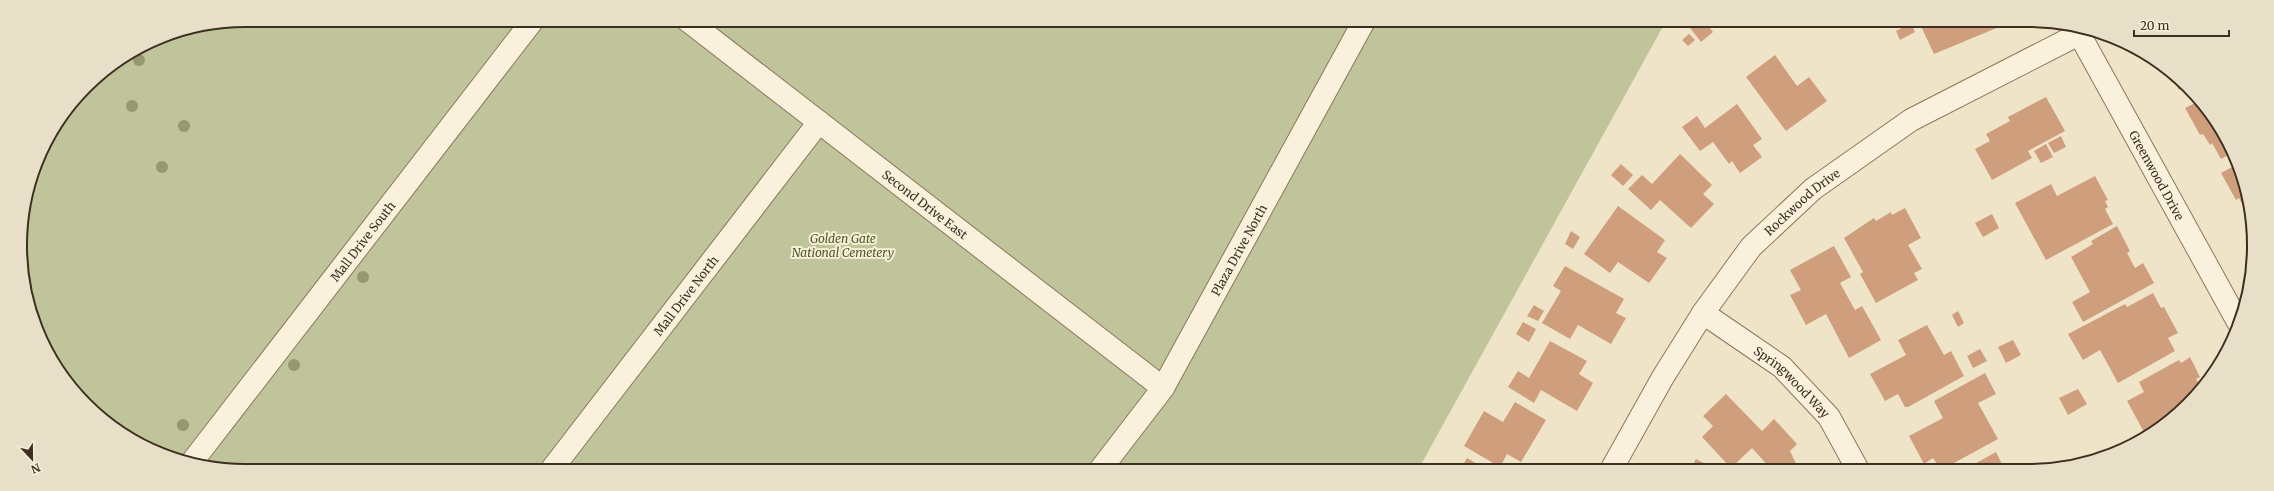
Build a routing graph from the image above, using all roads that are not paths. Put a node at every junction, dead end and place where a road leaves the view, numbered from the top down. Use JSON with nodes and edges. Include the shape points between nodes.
{"nodes":[{"id":1,"x":528,"y":27,"type":"edge"},
{"id":2,"x":709,"y":27,"type":"edge"},
{"id":3,"x":1361,"y":27,"type":"edge"},
{"id":4,"x":2077,"y":32,"type":"edge"},
{"id":5,"x":2081,"y":33,"type":"edge"},
{"id":6,"x":819,"y":122,"type":"junction"},
{"id":7,"x":1703,"y":313,"type":"junction"},
{"id":8,"x":2235,"y":316,"type":"edge"},
{"id":9,"x":1163,"y":388,"type":"junction"},
{"id":10,"x":195,"y":458,"type":"edge"},
{"id":11,"x":556,"y":464,"type":"edge"},
{"id":12,"x":1105,"y":464,"type":"edge"},
{"id":13,"x":1614,"y":464,"type":"edge"},
{"id":14,"x":1855,"y":464,"type":"edge"}],
"edges":[{"from":1,"to":10,"type":"street","name":"Mall Drive South"},
{"from":2,"to":6,"type":"street","name":"Second Drive East"},
{"from":3,"to":9,"type":"street","name":"Plaza Drive North"},
{"from":4,"to":7,"type":"street","name":"Rockwood Drive","via":[[1911,120],[1813,189],[1751,247]]},
{"from":5,"to":8,"type":"street","name":"Greenwood Drive"},
{"from":6,"to":9,"type":"street","name":"Second Drive East"},
{"from":6,"to":11,"type":"street","name":"Mall Drive North"},
{"from":7,"to":13,"type":"street","name":"Rockwood Drive","via":[[1663,377]]},
{"from":7,"to":14,"type":"street","name":"Springwood Way","via":[[1782,367],[1829,417]]},
{"from":9,"to":12,"type":"street","name":"Plaza Drive North"}]}
